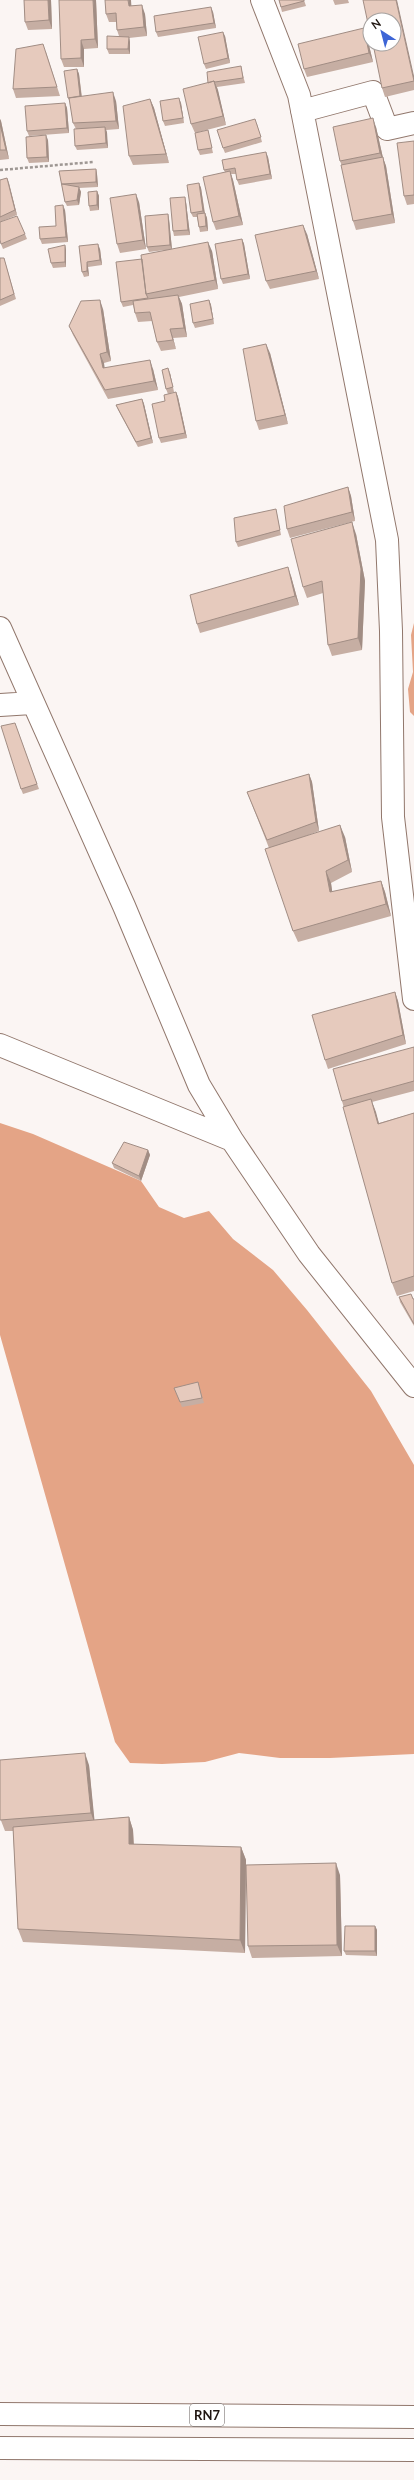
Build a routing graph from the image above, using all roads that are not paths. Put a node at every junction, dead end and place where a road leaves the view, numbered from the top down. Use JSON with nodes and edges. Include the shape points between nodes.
{"nodes":[{"id":1,"x":262,"y":0,"type":"edge"},
{"id":2,"x":302,"y":112,"type":"junction"},
{"id":3,"x":414,"y":123,"type":"edge"},
{"id":4,"x":0,"y":628,"type":"edge"},
{"id":5,"x":32,"y":703,"type":"junction"},
{"id":6,"x":0,"y":706,"type":"edge"},
{"id":7,"x":414,"y":999,"type":"edge"},
{"id":8,"x":0,"y":1045,"type":"edge"},
{"id":9,"x":232,"y":1140,"type":"junction"},
{"id":10,"x":414,"y":1386,"type":"edge"},
{"id":11,"x":0,"y":2414,"type":"edge"},
{"id":12,"x":414,"y":2417,"type":"edge"},
{"id":13,"x":0,"y":2448,"type":"edge"},
{"id":14,"x":414,"y":2450,"type":"edge"}],
"edges":[{"from":1,"to":2,"type":"main road","via":[[299,95]]},
{"from":2,"to":3,"type":"main road","via":[[373,92],[387,129]]},
{"from":2,"to":7,"type":"main road","via":[[387,540],[391,631],[393,817]]},
{"from":4,"to":5,"type":"main road"},
{"from":5,"to":6,"type":"main road"},
{"from":5,"to":9,"type":"main road","via":[[124,906],[199,1085]]},
{"from":8,"to":9,"type":"main road"},
{"from":9,"to":10,"type":"main road","via":[[309,1254]]},
{"from":11,"to":12,"type":"main road","number":"RN7"},
{"from":13,"to":14,"type":"main road"}]}
